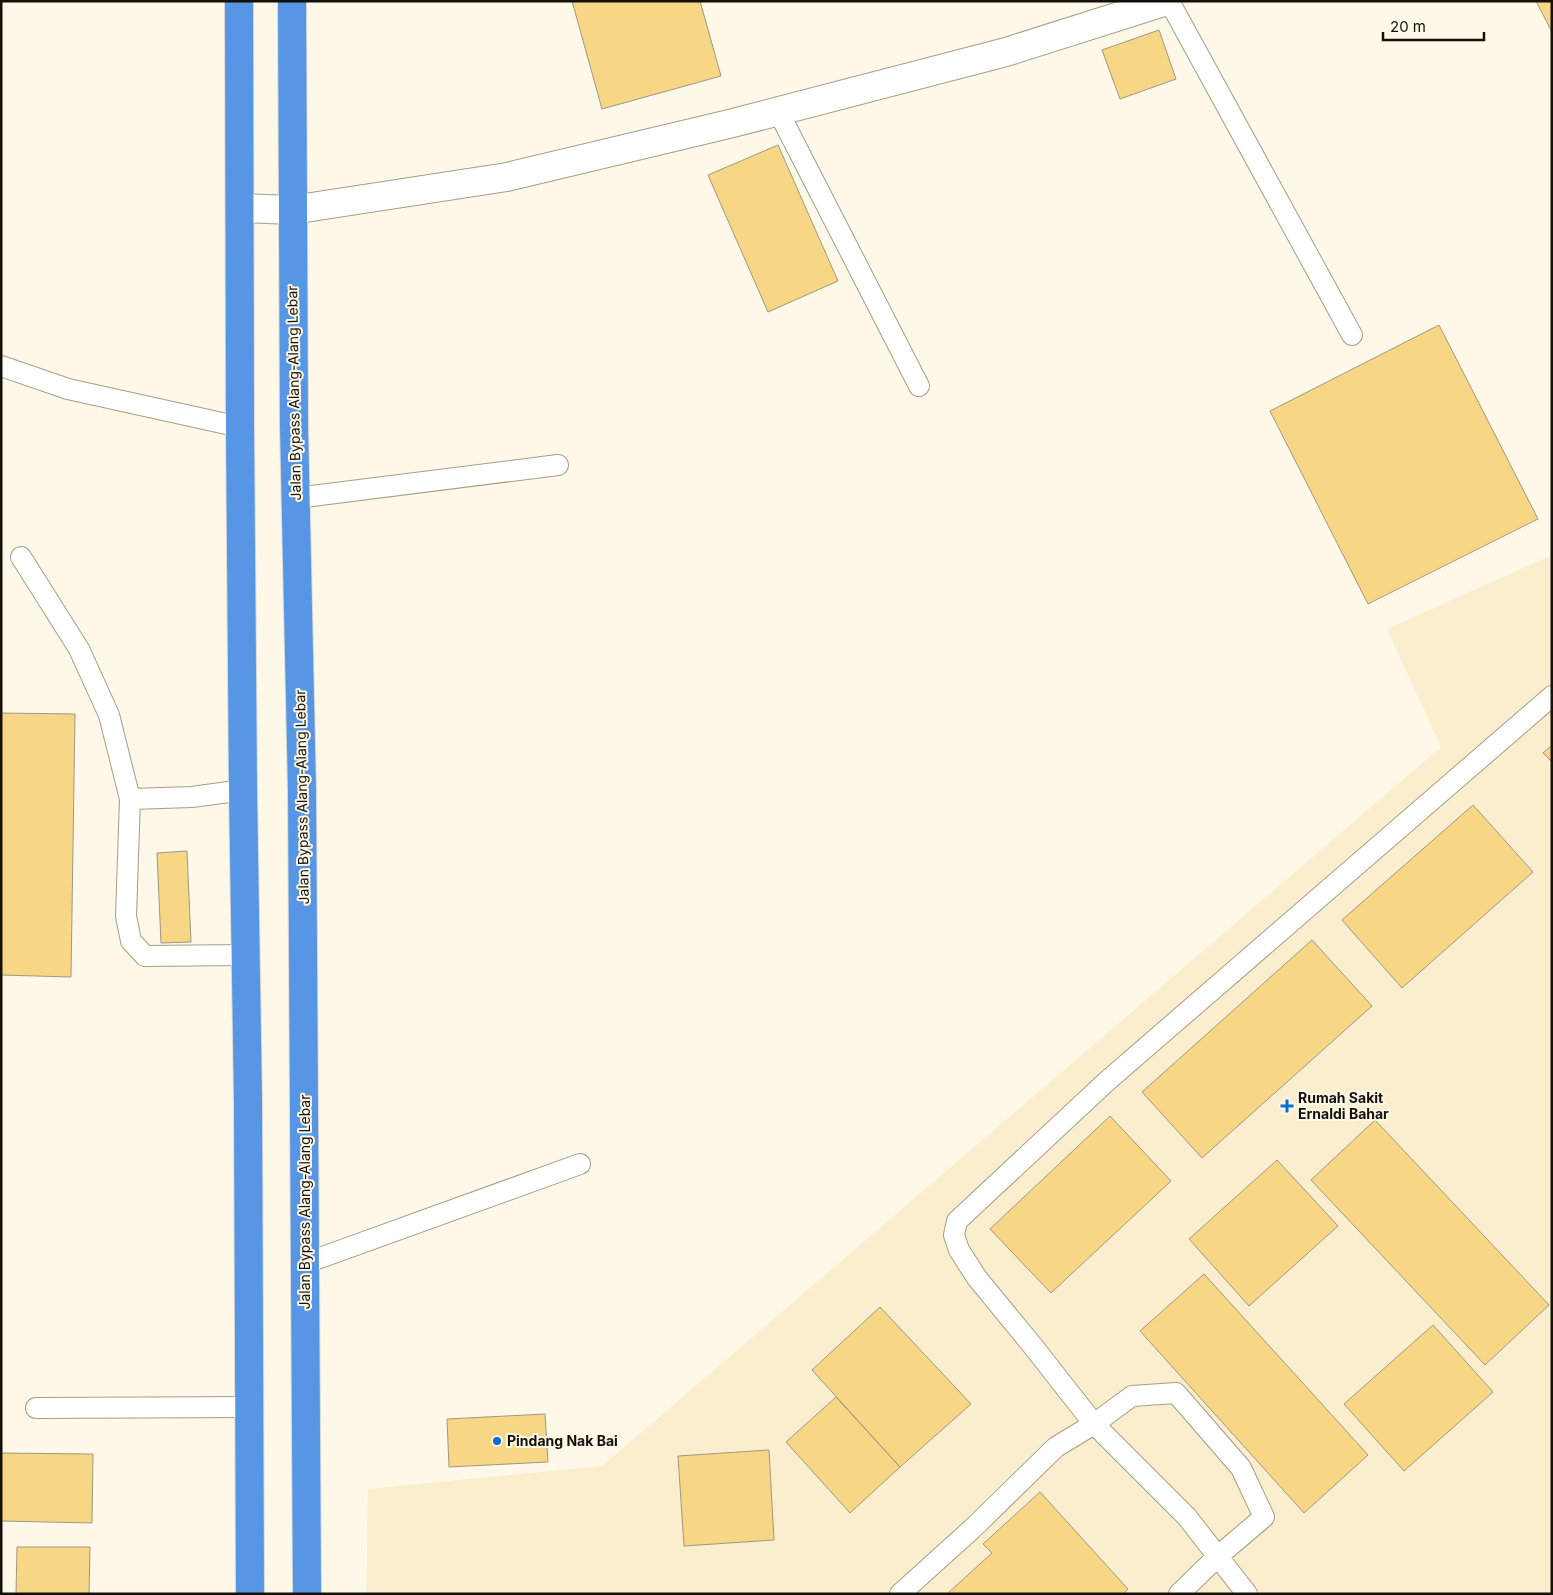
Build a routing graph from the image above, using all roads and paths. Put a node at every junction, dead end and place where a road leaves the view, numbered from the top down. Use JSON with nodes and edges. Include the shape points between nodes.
{"nodes":[{"id":1,"x":239,"y":1,"type":"edge"},
{"id":2,"x":292,"y":1,"type":"edge"},
{"id":3,"x":1168,"y":1,"type":"edge"},
{"id":4,"x":778,"y":111,"type":"junction"},
{"id":5,"x":240,"y":208,"type":"junction"},
{"id":6,"x":292,"y":210,"type":"junction"},
{"id":7,"x":1352,"y":335,"type":"dead end"},
{"id":8,"x":1,"y":366,"type":"edge"},
{"id":9,"x":920,"y":386,"type":"dead end"},
{"id":10,"x":240,"y":427,"type":"junction"},
{"id":11,"x":558,"y":465,"type":"dead end"},
{"id":12,"x":296,"y":498,"type":"junction"},
{"id":13,"x":21,"y":557,"type":"dead end"},
{"id":14,"x":1552,"y":696,"type":"edge"},
{"id":15,"x":243,"y":790,"type":"junction"},
{"id":16,"x":130,"y":799,"type":"junction"},
{"id":17,"x":245,"y":955,"type":"junction"},
{"id":18,"x":580,"y":1164,"type":"dead end"},
{"id":19,"x":306,"y":1263,"type":"junction"},
{"id":20,"x":249,"y":1406,"type":"junction"},
{"id":21,"x":36,"y":1408,"type":"dead end"},
{"id":22,"x":1094,"y":1424,"type":"junction"},
{"id":23,"x":1217,"y":1557,"type":"junction"},
{"id":24,"x":250,"y":1594,"type":"edge"},
{"id":25,"x":307,"y":1594,"type":"edge"},
{"id":26,"x":900,"y":1594,"type":"edge"},
{"id":27,"x":1179,"y":1594,"type":"edge"},
{"id":28,"x":1247,"y":1594,"type":"edge"}],
"edges":[{"from":1,"to":5,"type":"highway"},
{"from":2,"to":6,"type":"highway","name":"Jalan Bypass Alang-Alang Lebar"},
{"from":3,"to":4,"type":"street","via":[[1006,52]]},
{"from":3,"to":7,"type":"lane"},
{"from":4,"to":6,"type":"street","via":[[507,177]]},
{"from":4,"to":9,"type":"lane"},
{"from":5,"to":6,"type":"street"},
{"from":5,"to":10,"type":"highway"},
{"from":6,"to":12,"type":"highway","name":"Jalan Bypass Alang-Alang Lebar"},
{"from":8,"to":10,"type":"lane","via":[[68,389]]},
{"from":10,"to":15,"type":"highway"},
{"from":11,"to":12,"type":"lane"},
{"from":12,"to":19,"type":"highway","name":"Jalan Bypass Alang-Alang Lebar"},
{"from":13,"to":16,"type":"lane","via":[[79,649],[105,706]]},
{"from":14,"to":22,"type":"lane","via":[[1106,1082],[957,1221],[954,1235],[959,1250],[977,1278]]},
{"from":15,"to":16,"type":"lane","via":[[192,797]]},
{"from":15,"to":17,"type":"highway"},
{"from":16,"to":17,"type":"lane","via":[[126,916],[131,941],[145,956]]},
{"from":17,"to":20,"type":"highway"},
{"from":18,"to":19,"type":"lane"},
{"from":19,"to":25,"type":"highway","name":"Jalan Bypass Alang-Alang Lebar"},
{"from":20,"to":21,"type":"lane"},
{"from":20,"to":24,"type":"highway"},
{"from":22,"to":23,"type":"lane","via":[[1187,1517]]},
{"from":22,"to":23,"type":"lane","via":[[1132,1396],[1176,1393],[1242,1468],[1264,1517]]},
{"from":22,"to":26,"type":"lane","via":[[1056,1447]]},
{"from":23,"to":27,"type":"lane"},
{"from":23,"to":28,"type":"lane"}]}
